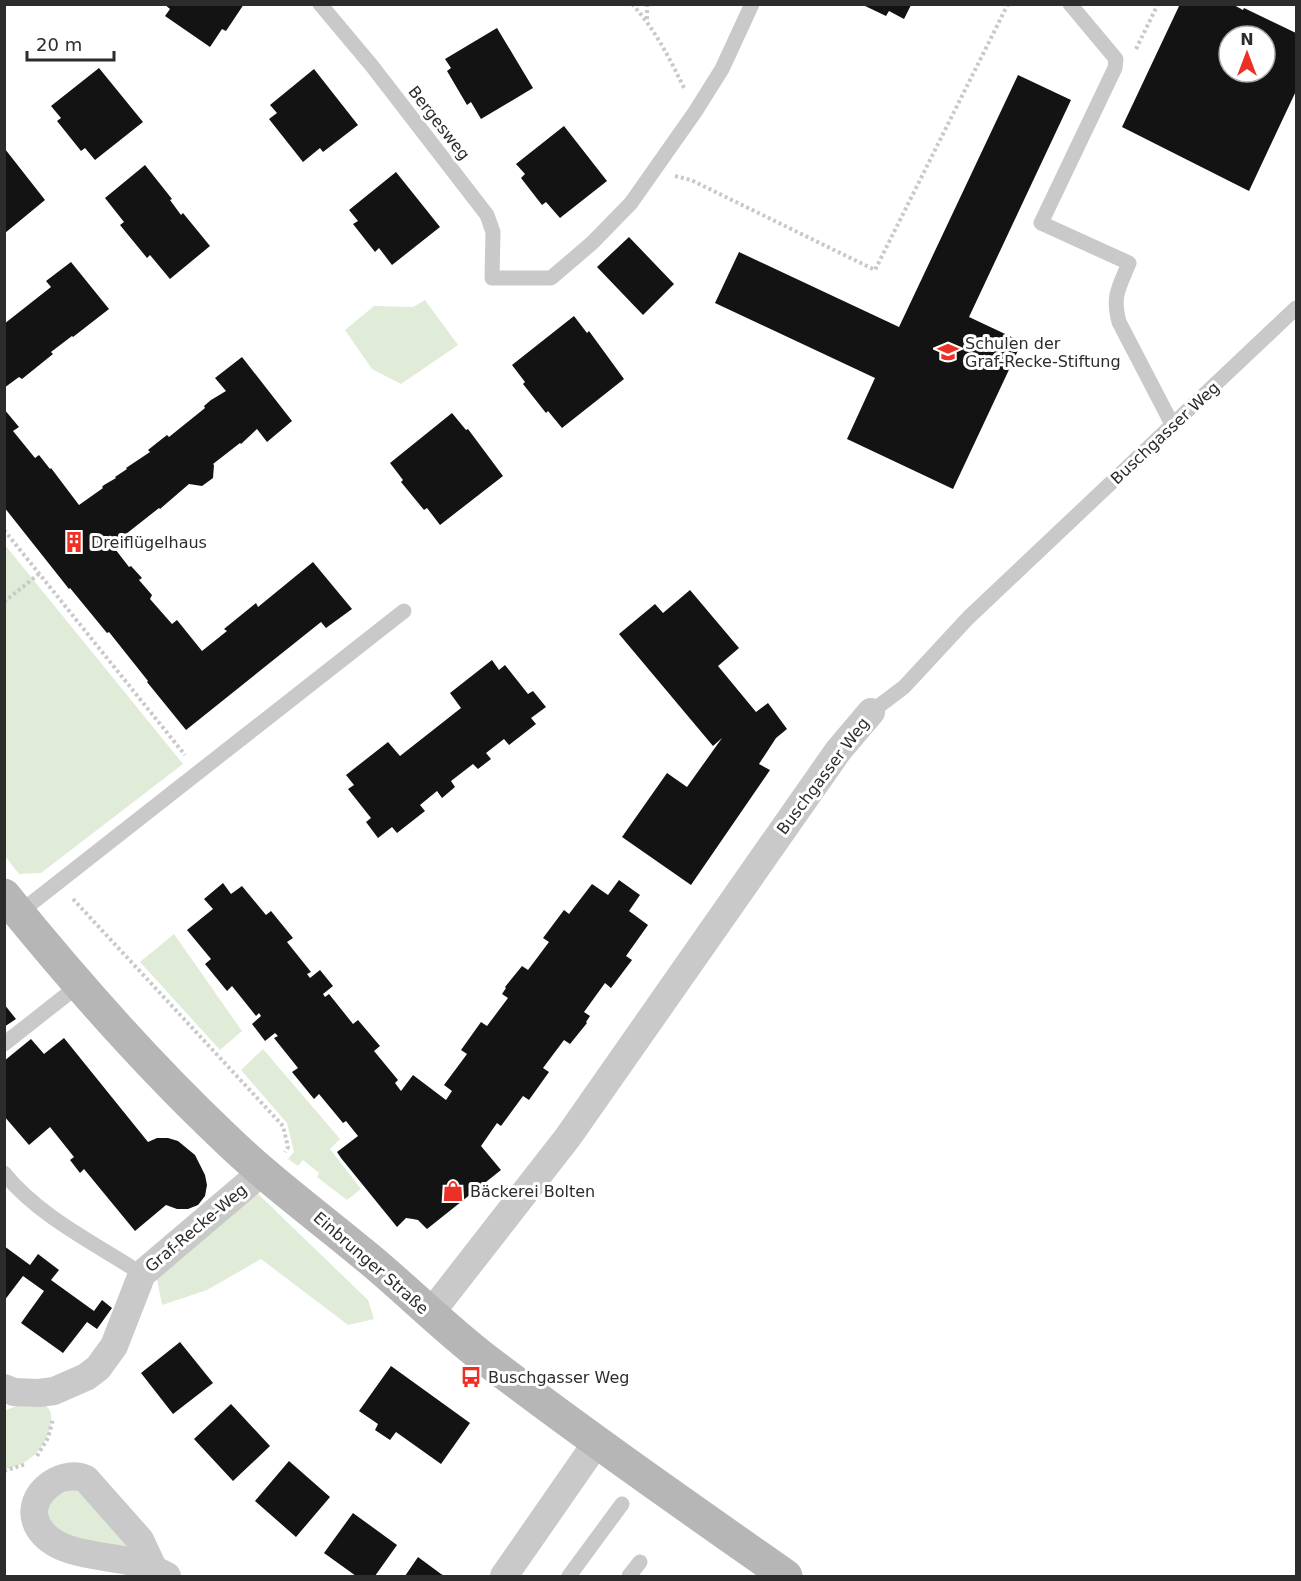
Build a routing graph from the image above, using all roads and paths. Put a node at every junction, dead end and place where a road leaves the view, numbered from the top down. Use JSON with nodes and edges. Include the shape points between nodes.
{"nodes":[{"id":1,"x":321,"y":4,"type":"edge"},
{"id":2,"x":632,"y":4,"type":"edge"},
{"id":3,"x":647,"y":4,"type":"edge"},
{"id":4,"x":752,"y":4,"type":"edge"},
{"id":5,"x":1008,"y":4,"type":"edge"},
{"id":6,"x":1070,"y":4,"type":"edge"},
{"id":7,"x":1158,"y":4,"type":"edge"},
{"id":8,"x":647,"y":21,"type":"junction"},
{"id":9,"x":1115,"y":69,"type":"junction"},
{"id":10,"x":695,"y":112,"type":"junction"},
{"id":11,"x":654,"y":170,"type":"junction"},
{"id":12,"x":1296,"y":308,"type":"edge"},
{"id":13,"x":1173,"y":426,"type":"junction"},
{"id":14,"x":4,"y":530,"type":"edge"},
{"id":15,"x":40,"y":573,"type":"junction"},
{"id":16,"x":4,"y":602,"type":"edge"},
{"id":17,"x":404,"y":611,"type":"dead end"},
{"id":18,"x":871,"y":712,"type":"joint"},
{"id":19,"x":199,"y":772,"type":"junction"},
{"id":20,"x":58,"y":883,"type":"junction"},
{"id":21,"x":12,"y":904,"type":"edge"},
{"id":22,"x":79,"y":986,"type":"junction"},
{"id":23,"x":4,"y":1044,"type":"edge"},
{"id":24,"x":271,"y":1166,"type":"junction"},
{"id":25,"x":4,"y":1173,"type":"edge"},
{"id":26,"x":142,"y":1274,"type":"junction"},
{"id":27,"x":430,"y":1314,"type":"junction"},
{"id":28,"x":54,"y":1391,"type":"junction"},
{"id":29,"x":8,"y":1393,"type":"edge"},
{"id":30,"x":597,"y":1442,"type":"junction"},
{"id":31,"x":4,"y":1471,"type":"edge"},
{"id":32,"x":622,"y":1504,"type":"dead end"},
{"id":33,"x":640,"y":1562,"type":"dead end"},
{"id":34,"x":504,"y":1576,"type":"edge"},
{"id":35,"x":569,"y":1576,"type":"edge"},
{"id":36,"x":629,"y":1576,"type":"edge"},
{"id":37,"x":786,"y":1576,"type":"edge"}],
"edges":[{"from":1,"to":11,"type":"lane","name":"Bergesweg","via":[[487,215],[493,232],[492,278],[551,278],[600,235]]},
{"from":2,"to":8,"type":"path"},
{"from":3,"to":8,"type":"path"},
{"from":4,"to":10,"type":"lane","via":[[722,69]]},
{"from":5,"to":11,"type":"path","via":[[875,270],[691,180]]},
{"from":6,"to":9,"type":"lane","via":[[1116,59]]},
{"from":7,"to":9,"type":"path","via":[[1126,68]]},
{"from":8,"to":10,"type":"path"},
{"from":9,"to":13,"type":"lane","via":[[1041,223],[1129,264],[1114,305]]},
{"from":10,"to":11,"type":"lane"},
{"from":12,"to":13,"type":"lane","name":"Buschgasser Weg"},
{"from":13,"to":18,"type":"lane","name":"Buschgasser Weg","via":[[968,618],[904,687]]},
{"from":14,"to":15,"type":"path"},
{"from":15,"to":16,"type":"path"},
{"from":15,"to":19,"type":"path"},
{"from":17,"to":19,"type":"lane"},
{"from":18,"to":27,"type":"street","name":"Buschgasser Weg","via":[[838,752],[568,1137]]},
{"from":19,"to":20,"type":"lane"},
{"from":20,"to":21,"type":"lane"},
{"from":20,"to":24,"type":"path","via":[[283,1126],[288,1147]]},
{"from":21,"to":22,"type":"street","name":"Einbrunger Straße"},
{"from":22,"to":23,"type":"lane"},
{"from":22,"to":24,"type":"street","name":"Einbrunger Straße","via":[[183,1098]]},
{"from":24,"to":26,"type":"street","name":"Graf-Recke-Weg"},
{"from":24,"to":27,"type":"street","name":"Einbrunger Straße"},
{"from":25,"to":26,"type":"lane","via":[[44,1211]]},
{"from":26,"to":28,"type":"street","name":"Graf-Recke-Weg","via":[[114,1346],[98,1368]]},
{"from":27,"to":30,"type":"street","name":"Einbrunger Straße"},
{"from":28,"to":29,"type":"street","name":"Graf-Recke-Weg"},
{"from":28,"to":31,"type":"path","via":[[51,1430],[39,1455]]},
{"from":30,"to":34,"type":"street"},
{"from":30,"to":37,"type":"street","name":"Einbrunger Straße"},
{"from":32,"to":35,"type":"lane"},
{"from":33,"to":36,"type":"lane"}]}
